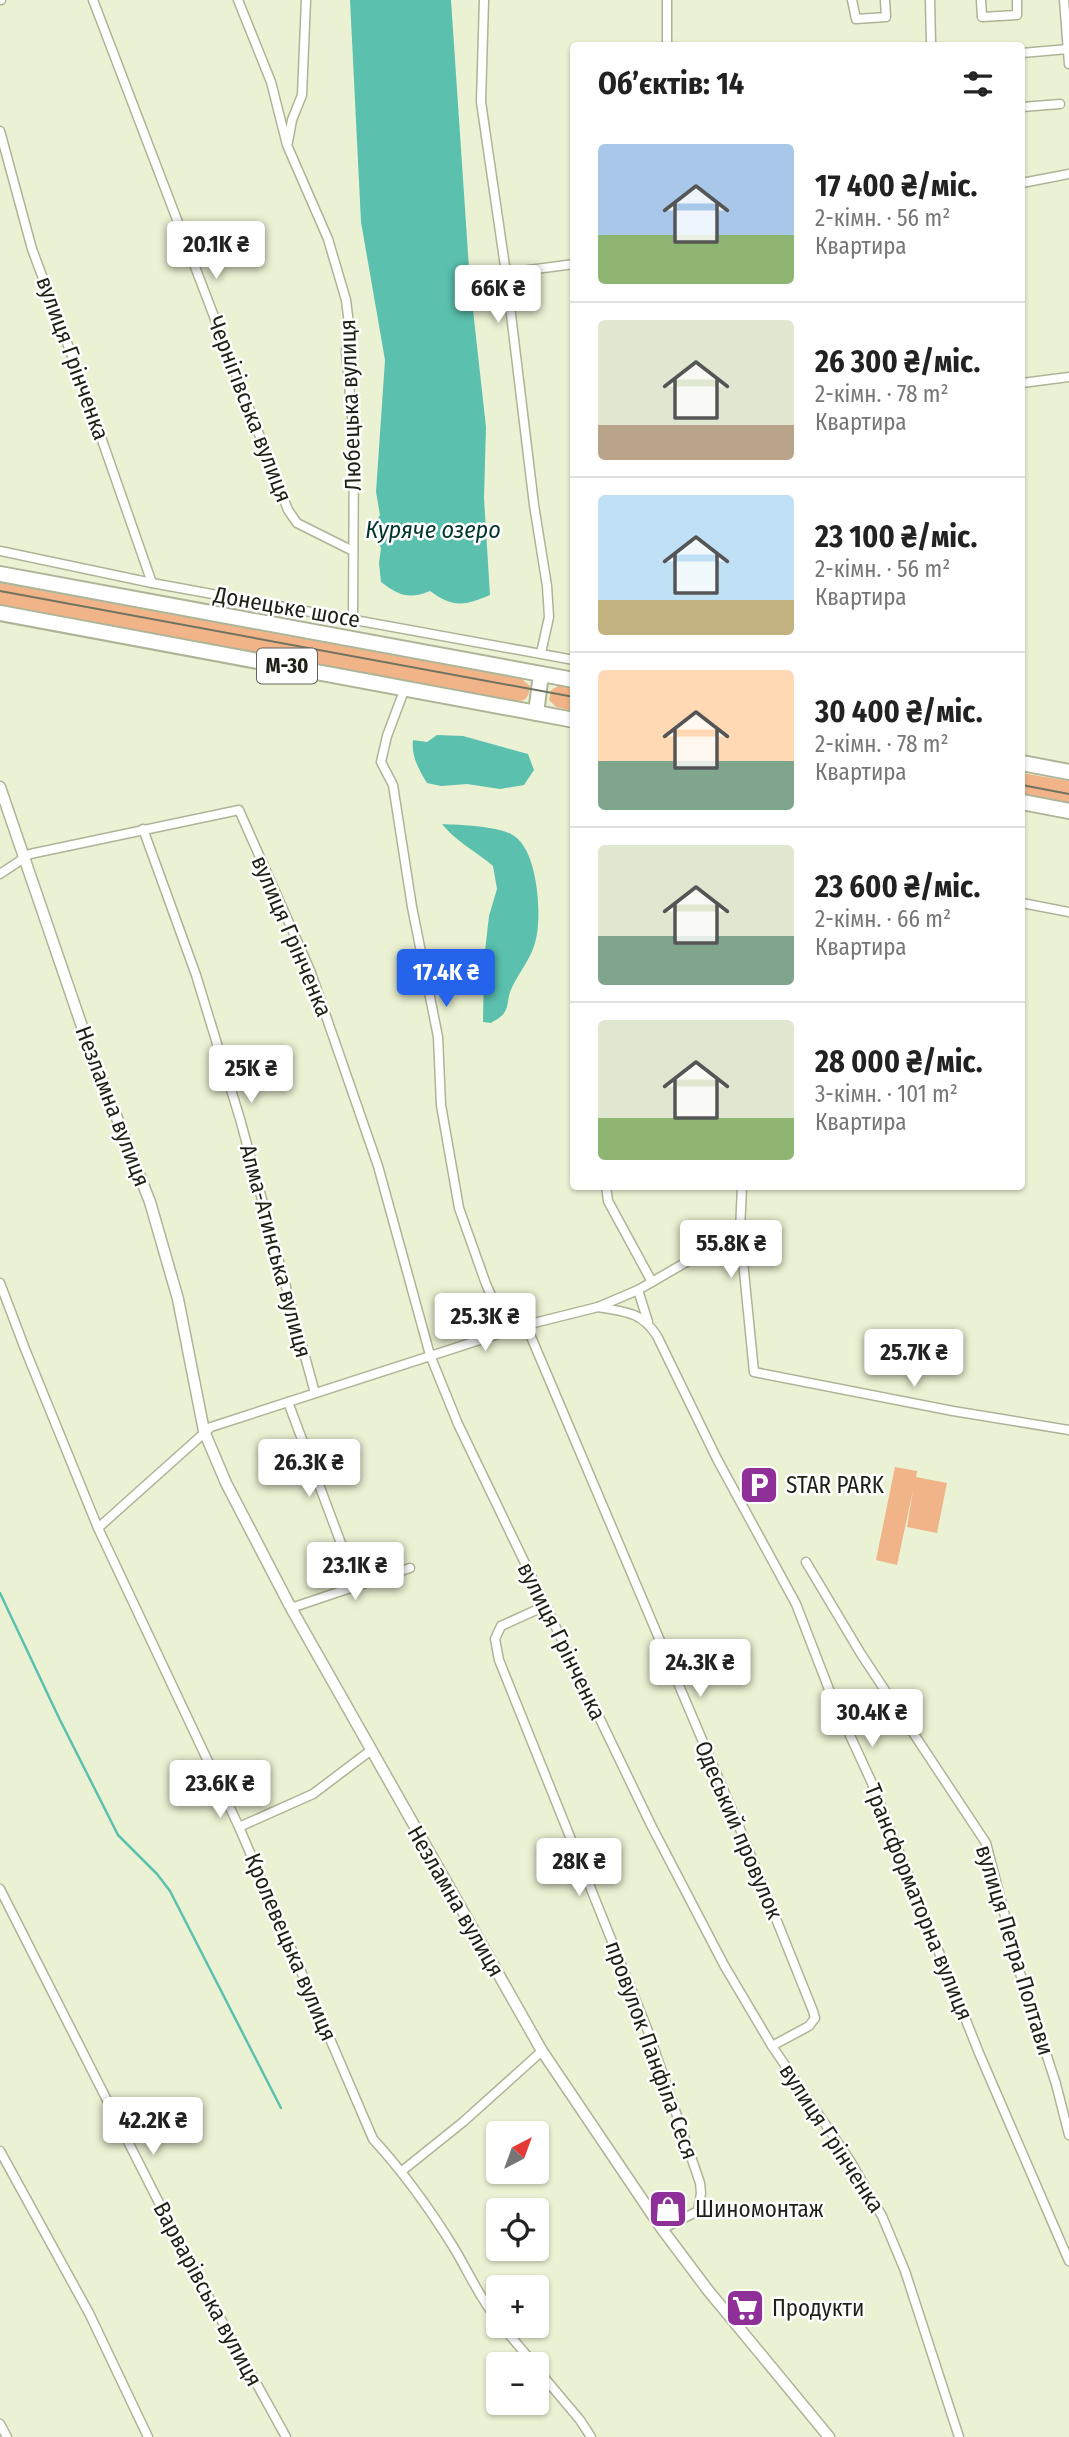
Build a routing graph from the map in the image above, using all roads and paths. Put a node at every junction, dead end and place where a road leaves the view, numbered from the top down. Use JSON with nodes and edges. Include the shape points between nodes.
{"nodes":[{"id":1,"x":93,"y":0,"type":"edge"},
{"id":2,"x":238,"y":0,"type":"edge"},
{"id":3,"x":306,"y":0,"type":"edge"},
{"id":4,"x":484,"y":0,"type":"edge"},
{"id":5,"x":667,"y":0,"type":"edge"},
{"id":6,"x":852,"y":0,"type":"edge"},
{"id":7,"x":885,"y":0,"type":"edge"},
{"id":8,"x":930,"y":0,"type":"edge"},
{"id":9,"x":981,"y":0,"type":"edge"},
{"id":10,"x":1017,"y":0,"type":"edge"},
{"id":11,"x":1064,"y":0,"type":"edge"},
{"id":12,"x":667,"y":42,"type":"edge"},
{"id":13,"x":931,"y":42,"type":"dead end"},
{"id":14,"x":1068,"y":49,"type":"edge"},
{"id":15,"x":1025,"y":53,"type":"edge"},
{"id":16,"x":1069,"y":64,"type":"edge"},
{"id":17,"x":1060,"y":104,"type":"dead end"},
{"id":18,"x":1025,"y":107,"type":"edge"},
{"id":19,"x":0,"y":131,"type":"edge"},
{"id":20,"x":287,"y":145,"type":"junction"},
{"id":21,"x":1069,"y":174,"type":"edge"},
{"id":22,"x":1025,"y":182,"type":"edge"},
{"id":23,"x":570,"y":265,"type":"edge"},
{"id":24,"x":506,"y":273,"type":"junction"},
{"id":25,"x":1069,"y":377,"type":"edge"},
{"id":26,"x":1025,"y":383,"type":"edge"},
{"id":27,"x":0,"y":551,"type":"edge"},
{"id":28,"x":354,"y":551,"type":"junction"},
{"id":29,"x":0,"y":574,"type":"edge"},
{"id":30,"x":152,"y":583,"type":"junction"},
{"id":31,"x":0,"y":613,"type":"edge"},
{"id":32,"x":353,"y":619,"type":"junction"},
{"id":33,"x":372,"y":622,"type":"junction"},
{"id":34,"x":369,"y":642,"type":"junction"},
{"id":35,"x":541,"y":653,"type":"junction"},
{"id":36,"x":570,"y":659,"type":"edge"},
{"id":37,"x":541,"y":674,"type":"junction"},
{"id":38,"x":570,"y":679,"type":"edge"},
{"id":39,"x":405,"y":688,"type":"junction"},
{"id":40,"x":536,"y":713,"type":"junction"},
{"id":41,"x":570,"y":719,"type":"edge"},
{"id":42,"x":1025,"y":764,"type":"edge"},
{"id":43,"x":1069,"y":772,"type":"edge"},
{"id":44,"x":0,"y":787,"type":"edge"},
{"id":45,"x":1025,"y":803,"type":"edge"},
{"id":46,"x":1069,"y":811,"type":"edge"},
{"id":47,"x":143,"y":829,"type":"junction"},
{"id":48,"x":25,"y":856,"type":"junction"},
{"id":49,"x":0,"y":874,"type":"edge"},
{"id":50,"x":1025,"y":904,"type":"edge"},
{"id":51,"x":1069,"y":912,"type":"edge"},
{"id":52,"x":607,"y":1190,"type":"edge"},
{"id":53,"x":742,"y":1190,"type":"edge"},
{"id":54,"x":740,"y":1231,"type":"junction"},
{"id":55,"x":652,"y":1282,"type":"junction"},
{"id":56,"x":0,"y":1283,"type":"edge"},
{"id":57,"x":638,"y":1290,"type":"junction"},
{"id":58,"x":598,"y":1307,"type":"junction"},
{"id":59,"x":648,"y":1322,"type":"junction"},
{"id":60,"x":526,"y":1325,"type":"junction"},
{"id":61,"x":509,"y":1331,"type":"junction"},
{"id":62,"x":430,"y":1356,"type":"junction"},
{"id":63,"x":316,"y":1393,"type":"junction"},
{"id":64,"x":288,"y":1402,"type":"junction"},
{"id":65,"x":1069,"y":1430,"type":"edge"},
{"id":66,"x":204,"y":1431,"type":"junction"},
{"id":67,"x":98,"y":1528,"type":"junction"},
{"id":68,"x":806,"y":1562,"type":"dead end"},
{"id":69,"x":410,"y":1567,"type":"dead end"},
{"id":70,"x":357,"y":1586,"type":"junction"},
{"id":71,"x":545,"y":1606,"type":"junction"},
{"id":72,"x":291,"y":1608,"type":"junction"},
{"id":73,"x":370,"y":1751,"type":"junction"},
{"id":74,"x":239,"y":1827,"type":"junction"},
{"id":75,"x":0,"y":1889,"type":"edge"},
{"id":76,"x":772,"y":2046,"type":"junction"},
{"id":77,"x":542,"y":2052,"type":"junction"},
{"id":78,"x":1069,"y":2135,"type":"edge"},
{"id":79,"x":0,"y":2151,"type":"edge"},
{"id":80,"x":402,"y":2171,"type":"junction"},
{"id":81,"x":662,"y":2229,"type":"junction"},
{"id":82,"x":1069,"y":2261,"type":"edge"},
{"id":83,"x":486,"y":2307,"type":"edge"},
{"id":84,"x":512,"y":2338,"type":"edge"},
{"id":85,"x":524,"y":2352,"type":"edge"},
{"id":86,"x":549,"y":2383,"type":"edge"},
{"id":87,"x":0,"y":2424,"type":"edge"},
{"id":88,"x":7,"y":2437,"type":"edge"},
{"id":89,"x":148,"y":2437,"type":"edge"},
{"id":90,"x":286,"y":2437,"type":"edge"},
{"id":91,"x":591,"y":2437,"type":"edge"},
{"id":92,"x":830,"y":2437,"type":"edge"},
{"id":93,"x":958,"y":2437,"type":"edge"}],
"edges":[{"from":1,"to":28,"type":"street","name":"Чернігівська вулиця","via":[[288,510],[297,523]]},
{"from":2,"to":20,"type":"street","name":"Любецька вулиця","via":[[271,82]]},
{"from":3,"to":20,"type":"street","via":[[302,95]]},
{"from":4,"to":24,"type":"street","via":[[481,102]]},
{"from":5,"to":12,"type":"street"},
{"from":6,"to":7,"type":"street","via":[[856,19],[886,17]]},
{"from":8,"to":13,"type":"street"},
{"from":9,"to":10,"type":"street","via":[[982,17],[1017,15]]},
{"from":11,"to":14,"type":"street"},
{"from":14,"to":15,"type":"street"},
{"from":14,"to":16,"type":"street"},
{"from":17,"to":18,"type":"street"},
{"from":19,"to":30,"type":"street","name":"вулиця Грінченка","via":[[32,249]]},
{"from":20,"to":28,"type":"street","name":"Любецька вулиця","via":[[328,239],[346,300],[354,439]]},
{"from":21,"to":22,"type":"street"},
{"from":23,"to":24,"type":"street"},
{"from":24,"to":35,"type":"street","via":[[547,586],[549,617]]},
{"from":25,"to":26,"type":"street"},
{"from":27,"to":30,"type":"street","name":"Донецьке шосе"},
{"from":28,"to":32,"type":"street","name":"Любецька вулиця"},
{"from":29,"to":34,"type":"highway","name":"Донецьке шосе","number":"М-30"},
{"from":30,"to":32,"type":"street","name":"Донецьке шосе"},
{"from":31,"to":39,"type":"highway","number":"М-30"},
{"from":32,"to":33,"type":"street","name":"Донецьке шосе"},
{"from":33,"to":34,"type":"street"},
{"from":33,"to":35,"type":"street","name":"Донецьке шосе"},
{"from":34,"to":37,"type":"highway","name":"Донецьке шосе","number":"М-30"},
{"from":35,"to":36,"type":"street","name":"Донецьке шосе"},
{"from":37,"to":38,"type":"highway","name":"Донецьке шосе","number":"М-30"},
{"from":37,"to":40,"type":"highway"},
{"from":39,"to":40,"type":"highway","number":"М-30"},
{"from":39,"to":61,"type":"street","via":[[381,762],[393,785],[438,1037],[442,1105],[459,1208]]},
{"from":40,"to":41,"type":"highway","number":"М-30"},
{"from":42,"to":43,"type":"highway"},
{"from":44,"to":48,"type":"street","name":"Незламна вулиця"},
{"from":45,"to":46,"type":"highway"},
{"from":47,"to":48,"type":"street"},
{"from":47,"to":62,"type":"street","name":"вулиця Грінченка","via":[[239,810],[314,983],[378,1166]]},
{"from":47,"to":63,"type":"street","name":"Алма-Атинська вулиця","via":[[196,975]]},
{"from":48,"to":49,"type":"street"},
{"from":48,"to":66,"type":"street","name":"Незламна вулиця","via":[[89,1047],[166,1252]]},
{"from":50,"to":51,"type":"street"},
{"from":52,"to":55,"type":"street","via":[[608,1201]]},
{"from":53,"to":54,"type":"street"},
{"from":54,"to":55,"type":"street"},
{"from":54,"to":65,"type":"street","via":[[754,1373]]},
{"from":55,"to":57,"type":"street"},
{"from":56,"to":67,"type":"street","name":"Кролевецька вулиця"},
{"from":57,"to":58,"type":"street"},
{"from":57,"to":59,"type":"street","name":"Трансформаторна вулиця"},
{"from":58,"to":59,"type":"street"},
{"from":58,"to":60,"type":"street"},
{"from":59,"to":82,"type":"street","name":"Трансформаторна вулиця","via":[[796,1604]]},
{"from":60,"to":61,"type":"street"},
{"from":60,"to":76,"type":"street","name":"Одеський провулок","via":[[813,2011],[815,2018],[809,2026]]},
{"from":61,"to":62,"type":"street"},
{"from":62,"to":63,"type":"street"},
{"from":62,"to":71,"type":"street","name":"вулиця Грінченка"},
{"from":63,"to":64,"type":"street"},
{"from":64,"to":66,"type":"street"},
{"from":64,"to":70,"type":"street"},
{"from":66,"to":67,"type":"street"},
{"from":66,"to":72,"type":"street","name":"Незламна вулиця"},
{"from":67,"to":74,"type":"street","name":"Кролевецька вулиця"},
{"from":68,"to":78,"type":"street","name":"вулиця Петра Полтави","via":[[986,1843]]},
{"from":69,"to":70,"type":"street"},
{"from":70,"to":72,"type":"street"},
{"from":71,"to":76,"type":"street","name":"вулиця Грінченка","via":[[651,1825]]},
{"from":71,"to":81,"type":"street","name":"провулок Панфіла Сеся","via":[[501,1626],[495,1639],[499,1660],[648,2032],[700,2183],[698,2211]]},
{"from":72,"to":73,"type":"street","name":"Незламна вулиця"},
{"from":73,"to":74,"type":"street","via":[[313,1794]]},
{"from":73,"to":77,"type":"street","name":"Незламна вулиця"},
{"from":74,"to":80,"type":"street","name":"Кролевецька вулиця","via":[[373,2139]]},
{"from":75,"to":90,"type":"street","name":"Варварівська вулиця","via":[[186,2256]]},
{"from":76,"to":93,"type":"street","name":"вулиця Грінченка","via":[[882,2216],[905,2271]]},
{"from":77,"to":80,"type":"street"},
{"from":77,"to":81,"type":"street","name":"Незламна вулиця"},
{"from":79,"to":89,"type":"street","via":[[89,2313]]},
{"from":80,"to":83,"type":"street","name":"Кролевецька вулиця"},
{"from":81,"to":92,"type":"street","name":"Незламна вулиця"},
{"from":84,"to":85,"type":"street","name":"Кролевецька вулиця"},
{"from":86,"to":91,"type":"street"},
{"from":87,"to":88,"type":"street"}]}
